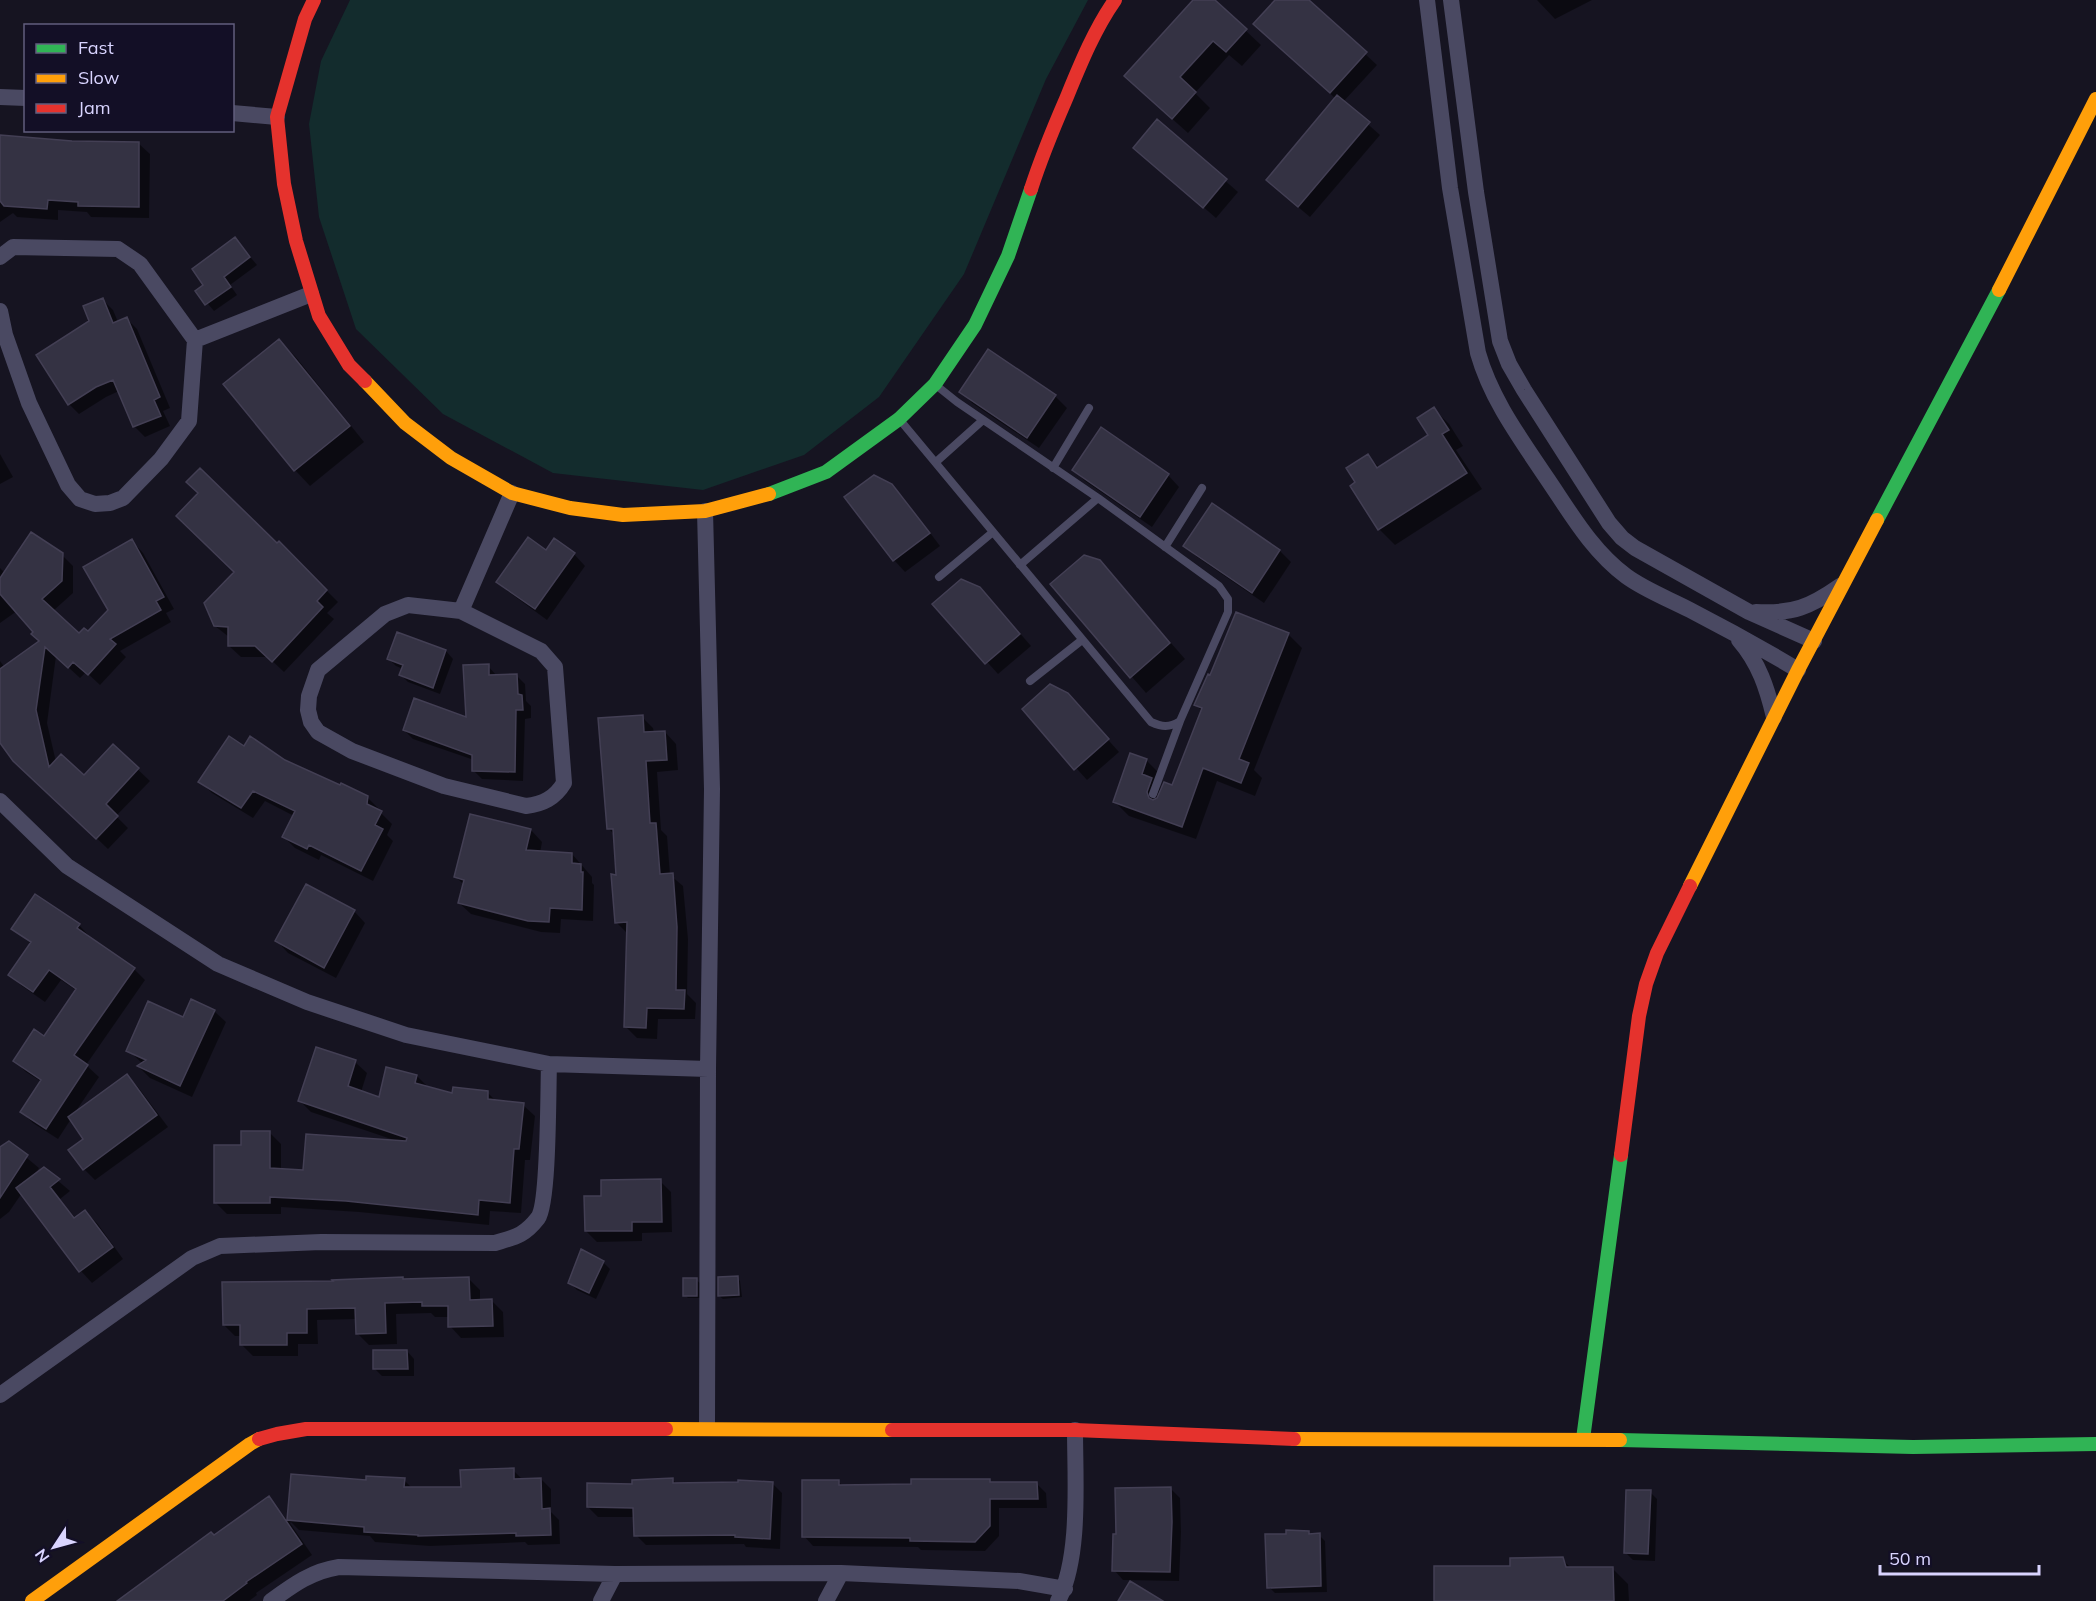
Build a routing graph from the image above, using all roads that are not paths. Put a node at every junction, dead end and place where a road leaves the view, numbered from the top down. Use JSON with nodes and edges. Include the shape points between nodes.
{"nodes":[{"id":1,"x":314,"y":0,"type":"edge"},
{"id":2,"x":1115,"y":0,"type":"edge"},
{"id":3,"x":1427,"y":0,"type":"edge"},
{"id":4,"x":1451,"y":0,"type":"edge"},
{"id":5,"x":0,"y":97,"type":"edge"},
{"id":6,"x":24,"y":98,"type":"edge"},
{"id":7,"x":2096,"y":99,"type":"edge"},
{"id":8,"x":234,"y":113,"type":"edge"},
{"id":9,"x":277,"y":117,"type":"junction"},
{"id":10,"x":0,"y":257,"type":"edge"},
{"id":11,"x":311,"y":294,"type":"junction"},
{"id":12,"x":0,"y":311,"type":"edge"},
{"id":13,"x":195,"y":340,"type":"junction"},
{"id":14,"x":934,"y":384,"type":"junction"},
{"id":15,"x":1089,"y":408,"type":"dead end"},
{"id":16,"x":899,"y":419,"type":"junction"},
{"id":17,"x":983,"y":420,"type":"junction"},
{"id":18,"x":936,"y":462,"type":"junction"},
{"id":19,"x":1053,"y":468,"type":"junction"},
{"id":20,"x":1202,"y":488,"type":"dead end"},
{"id":21,"x":512,"y":493,"type":"junction"},
{"id":22,"x":1098,"y":498,"type":"junction"},
{"id":23,"x":705,"y":511,"type":"junction"},
{"id":24,"x":993,"y":532,"type":"junction"},
{"id":25,"x":1165,"y":547,"type":"junction"},
{"id":26,"x":1020,"y":565,"type":"junction"},
{"id":27,"x":939,"y":577,"type":"dead end"},
{"id":28,"x":1846,"y":582,"type":"junction"},
{"id":29,"x":461,"y":611,"type":"junction"},
{"id":30,"x":1749,"y":612,"type":"junction"},
{"id":31,"x":1730,"y":631,"type":"junction"},
{"id":32,"x":1082,"y":639,"type":"junction"},
{"id":33,"x":1814,"y":641,"type":"junction"},
{"id":34,"x":1798,"y":670,"type":"junction"},
{"id":35,"x":1030,"y":681,"type":"dead end"},
{"id":36,"x":1774,"y":717,"type":"junction"},
{"id":37,"x":1180,"y":721,"type":"junction"},
{"id":38,"x":1153,"y":794,"type":"dead end"},
{"id":39,"x":0,"y":801,"type":"edge"},
{"id":40,"x":549,"y":1064,"type":"junction"},
{"id":41,"x":708,"y":1069,"type":"junction"},
{"id":42,"x":0,"y":1395,"type":"edge"},
{"id":43,"x":707,"y":1428,"type":"junction"},
{"id":44,"x":1075,"y":1430,"type":"junction"},
{"id":45,"x":1583,"y":1439,"type":"junction"},
{"id":46,"x":2096,"y":1444,"type":"edge"},
{"id":47,"x":841,"y":1573,"type":"junction"},
{"id":48,"x":615,"y":1574,"type":"junction"},
{"id":49,"x":1062,"y":1595,"type":"edge"},
{"id":50,"x":32,"y":1601,"type":"edge"},
{"id":51,"x":271,"y":1601,"type":"edge"},
{"id":52,"x":601,"y":1601,"type":"edge"},
{"id":53,"x":826,"y":1601,"type":"edge"}],
"edges":[{"from":1,"to":9,"type":"street"},
{"from":2,"to":14,"type":"street","via":[[1078,69],[1041,158],[1008,256],[975,325]]},
{"from":3,"to":31,"type":"street","via":[[1450,188],[1478,353],[1487,381],[1511,424],[1588,540],[1605,559],[1628,577]]},
{"from":4,"to":30,"type":"street","via":[[1493,301],[1500,341],[1509,364],[1622,538]]},
{"from":5,"to":6,"type":"street"},
{"from":7,"to":28,"type":"street"},
{"from":8,"to":9,"type":"street"},
{"from":9,"to":11,"type":"street","via":[[284,184]]},
{"from":10,"to":13,"type":"street","via":[[13,247],[118,249],[140,264]]},
{"from":11,"to":13,"type":"street"},
{"from":11,"to":21,"type":"street","via":[[349,365],[405,423],[451,458]]},
{"from":12,"to":13,"type":"street","via":[[29,403],[68,485],[80,499],[95,504],[123,498],[186,427],[191,413]]},
{"from":14,"to":16,"type":"street"},
{"from":14,"to":17,"type":"lane"},
{"from":15,"to":19,"type":"lane"},
{"from":16,"to":18,"type":"lane"},
{"from":16,"to":23,"type":"street","via":[[826,472],[767,495]]},
{"from":17,"to":18,"type":"lane"},
{"from":17,"to":19,"type":"lane"},
{"from":18,"to":24,"type":"lane"},
{"from":19,"to":22,"type":"lane"},
{"from":20,"to":25,"type":"lane"},
{"from":21,"to":23,"type":"street","via":[[570,508],[623,515]]},
{"from":21,"to":29,"type":"street"},
{"from":22,"to":25,"type":"lane"},
{"from":22,"to":26,"type":"lane"},
{"from":23,"to":41,"type":"street","via":[[712,789]]},
{"from":24,"to":26,"type":"lane"},
{"from":24,"to":27,"type":"lane"},
{"from":25,"to":37,"type":"lane","via":[[1219,586],[1228,599],[1228,612]]},
{"from":26,"to":32,"type":"lane"},
{"from":28,"to":30,"type":"street","via":[[1806,608]]},
{"from":28,"to":33,"type":"street"},
{"from":29,"to":29,"type":"street","via":[[541,651],[555,667],[564,783],[550,800],[526,806],[444,786],[352,751],[318,732],[311,722],[309,696],[318,670],[385,614],[408,605]]},
{"from":30,"to":33,"type":"street"},
{"from":31,"to":34,"type":"street"},
{"from":31,"to":36,"type":"street","via":[[1751,653]]},
{"from":32,"to":35,"type":"lane"},
{"from":32,"to":37,"type":"lane","via":[[1151,722],[1161,727]]},
{"from":33,"to":34,"type":"street"},
{"from":34,"to":36,"type":"street"},
{"from":36,"to":45,"type":"street","via":[[1665,935],[1646,984],[1637,1027]]},
{"from":37,"to":38,"type":"lane"},
{"from":39,"to":40,"type":"street","via":[[67,866],[218,964],[307,1002],[406,1035]]},
{"from":40,"to":41,"type":"street"},
{"from":40,"to":42,"type":"street","via":[[546,1184],[540,1216],[522,1235],[495,1243],[220,1246],[192,1258]]},
{"from":41,"to":43,"type":"street"},
{"from":43,"to":44,"type":"street"},
{"from":43,"to":50,"type":"street","via":[[284,1431],[250,1444]]},
{"from":44,"to":45,"type":"street","via":[[1331,1440]]},
{"from":44,"to":49,"type":"street","via":[[1072,1554]]},
{"from":45,"to":46,"type":"street","via":[[1913,1447]]},
{"from":47,"to":48,"type":"street"},
{"from":47,"to":49,"type":"street","via":[[1019,1581]]},
{"from":47,"to":53,"type":"street"},
{"from":48,"to":51,"type":"street","via":[[339,1567],[301,1580]]},
{"from":48,"to":52,"type":"street"}]}
